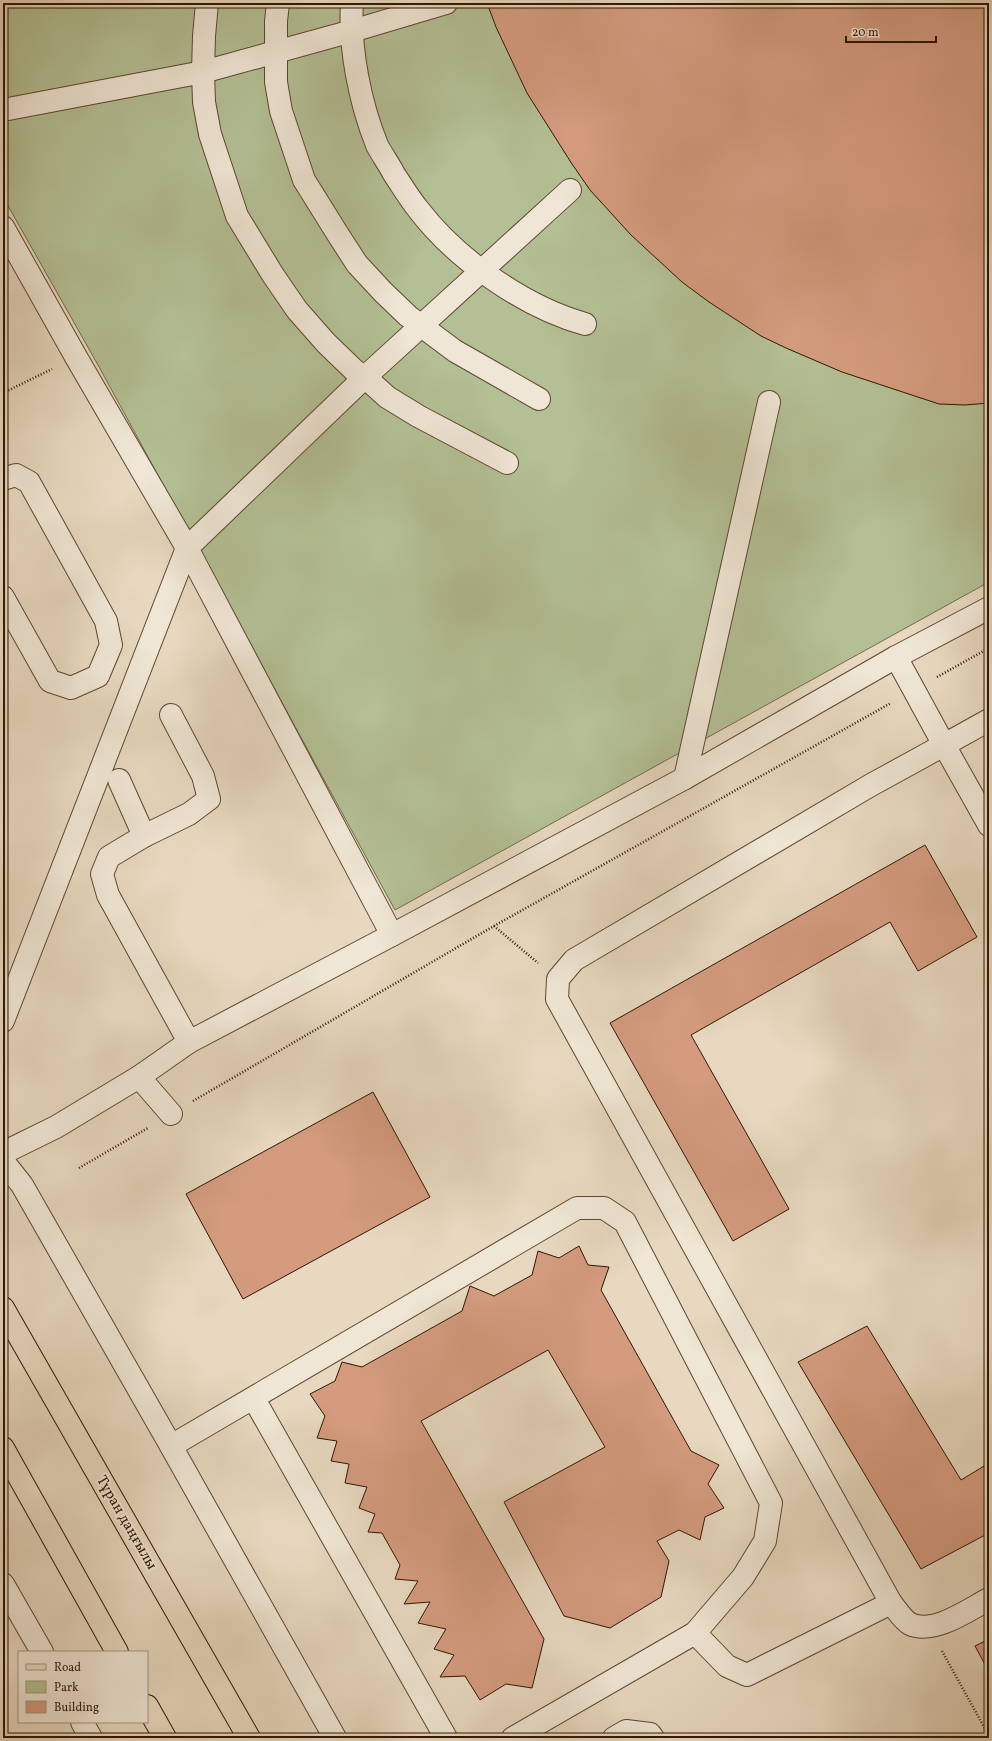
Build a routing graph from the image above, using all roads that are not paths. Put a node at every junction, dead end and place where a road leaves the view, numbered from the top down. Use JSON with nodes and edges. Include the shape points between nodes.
{"nodes":[{"id":1,"x":208,"y":3,"type":"edge"},
{"id":2,"x":278,"y":3,"type":"edge"},
{"id":3,"x":352,"y":3,"type":"edge"},
{"id":4,"x":446,"y":3,"type":"edge"},
{"id":5,"x":352,"y":31,"type":"junction"},
{"id":6,"x":276,"y":52,"type":"junction"},
{"id":7,"x":203,"y":72,"type":"junction"},
{"id":8,"x":3,"y":110,"type":"edge"},
{"id":9,"x":570,"y":190,"type":"dead end"},
{"id":10,"x":3,"y":227,"type":"edge"},
{"id":11,"x":480,"y":270,"type":"junction"},
{"id":12,"x":585,"y":324,"type":"dead end"},
{"id":13,"x":421,"y":326,"type":"junction"},
{"id":14,"x":365,"y":377,"type":"junction"},
{"id":15,"x":538,"y":399,"type":"dead end"},
{"id":16,"x":769,"y":402,"type":"dead end"},
{"id":17,"x":507,"y":463,"type":"dead end"},
{"id":18,"x":3,"y":478,"type":"edge"},
{"id":19,"x":187,"y":548,"type":"junction"},
{"id":20,"x":3,"y":598,"type":"edge"},
{"id":21,"x":989,"y":608,"type":"edge"},
{"id":22,"x":896,"y":657,"type":"junction"},
{"id":23,"x":171,"y":715,"type":"dead end"},
{"id":24,"x":989,"y":720,"type":"edge"},
{"id":25,"x":944,"y":745,"type":"junction"},
{"id":26,"x":685,"y":778,"type":"junction"},
{"id":27,"x":119,"y":780,"type":"dead end"},
{"id":28,"x":989,"y":825,"type":"edge"},
{"id":29,"x":144,"y":836,"type":"junction"},
{"id":30,"x":392,"y":935,"type":"junction"},
{"id":31,"x":3,"y":1020,"type":"edge"},
{"id":32,"x":189,"y":1042,"type":"junction"},
{"id":33,"x":140,"y":1077,"type":"junction"},
{"id":34,"x":171,"y":1114,"type":"road end"},
{"id":35,"x":3,"y":1153,"type":"edge"},
{"id":36,"x":3,"y":1161,"type":"edge"},
{"id":37,"x":3,"y":1308,"type":"edge"},
{"id":38,"x":254,"y":1399,"type":"junction"},
{"id":39,"x":171,"y":1446,"type":"junction"},
{"id":40,"x":3,"y":1448,"type":"edge"},
{"id":41,"x":3,"y":1584,"type":"edge"},
{"id":42,"x":989,"y":1599,"type":"edge"},
{"id":43,"x":891,"y":1603,"type":"junction"},
{"id":44,"x":695,"y":1633,"type":"junction"},
{"id":45,"x":41,"y":1651,"type":"edge"},
{"id":46,"x":116,"y":1651,"type":"edge"},
{"id":47,"x":148,"y":1708,"type":"edge"},
{"id":48,"x":83,"y":1723,"type":"edge"},
{"id":49,"x":91,"y":1738,"type":"edge"},
{"id":50,"x":165,"y":1738,"type":"edge"},
{"id":51,"x":249,"y":1738,"type":"edge"},
{"id":52,"x":335,"y":1738,"type":"edge"},
{"id":53,"x":446,"y":1738,"type":"edge"},
{"id":54,"x":513,"y":1738,"type":"edge"},
{"id":55,"x":614,"y":1738,"type":"edge"},
{"id":56,"x":653,"y":1738,"type":"edge"}],
"edges":[{"from":1,"to":7,"type":"lane"},
{"from":2,"to":6,"type":"lane"},
{"from":3,"to":5,"type":"lane"},
{"from":4,"to":5,"type":"lane"},
{"from":5,"to":6,"type":"lane"},
{"from":5,"to":11,"type":"lane","via":[[362,98],[378,146],[418,210],[456,250]]},
{"from":6,"to":7,"type":"lane"},
{"from":6,"to":13,"type":"lane","via":[[276,82],[281,110],[304,180],[357,264],[383,292]]},
{"from":7,"to":8,"type":"lane"},
{"from":7,"to":14,"type":"lane","via":[[204,102],[210,134],[237,216],[297,310],[326,343],[355,371]]},
{"from":9,"to":11,"type":"lane"},
{"from":10,"to":19,"type":"lane"},
{"from":11,"to":12,"type":"lane","via":[[539,306],[563,318]]},
{"from":11,"to":13,"type":"lane"},
{"from":13,"to":14,"type":"lane"},
{"from":13,"to":15,"type":"lane","via":[[455,351]]},
{"from":14,"to":17,"type":"lane","via":[[387,397],[418,416]]},
{"from":14,"to":19,"type":"lane"},
{"from":16,"to":26,"type":"lane"},
{"from":18,"to":20,"type":"lane","via":[[16,475],[29,482],[106,620],[111,645],[98,676],[71,688],[50,681]]},
{"from":19,"to":30,"type":"lane"},
{"from":19,"to":31,"type":"lane"},
{"from":21,"to":22,"type":"lane"},
{"from":22,"to":25,"type":"lane"},
{"from":22,"to":26,"type":"lane"},
{"from":23,"to":29,"type":"lane","via":[[203,776],[209,799],[189,814]]},
{"from":24,"to":25,"type":"lane"},
{"from":25,"to":28,"type":"lane"},
{"from":25,"to":43,"type":"lane","via":[[871,784],[574,960],[558,979],[557,999]]},
{"from":26,"to":30,"type":"lane"},
{"from":27,"to":29,"type":"lane"},
{"from":29,"to":32,"type":"lane","via":[[109,857],[102,874],[108,895]]},
{"from":30,"to":32,"type":"lane"},
{"from":32,"to":33,"type":"lane"},
{"from":33,"to":34,"type":"lane"},
{"from":33,"to":35,"type":"lane","via":[[56,1127]]},
{"from":36,"to":39,"type":"lane","via":[[22,1185]]},
{"from":37,"to":51,"type":"main road","name":"Тұран даңғылы"},
{"from":38,"to":39,"type":"lane"},
{"from":38,"to":44,"type":"lane","via":[[578,1208],[604,1208],[625,1222],[771,1503],[765,1542],[744,1577]]},
{"from":38,"to":53,"type":"lane"},
{"from":39,"to":52,"type":"lane"},
{"from":40,"to":46,"type":"main road"},
{"from":41,"to":45,"type":"lane"},
{"from":42,"to":43,"type":"lane","via":[[956,1618],[930,1628],[909,1624]]},
{"from":43,"to":44,"type":"lane","via":[[747,1675],[727,1666]]},
{"from":44,"to":54,"type":"lane"},
{"from":47,"to":50,"type":"main road"},
{"from":48,"to":49,"type":"lane"},
{"from":55,"to":56,"type":"lane","via":[[626,1732],[650,1734]]}]}
